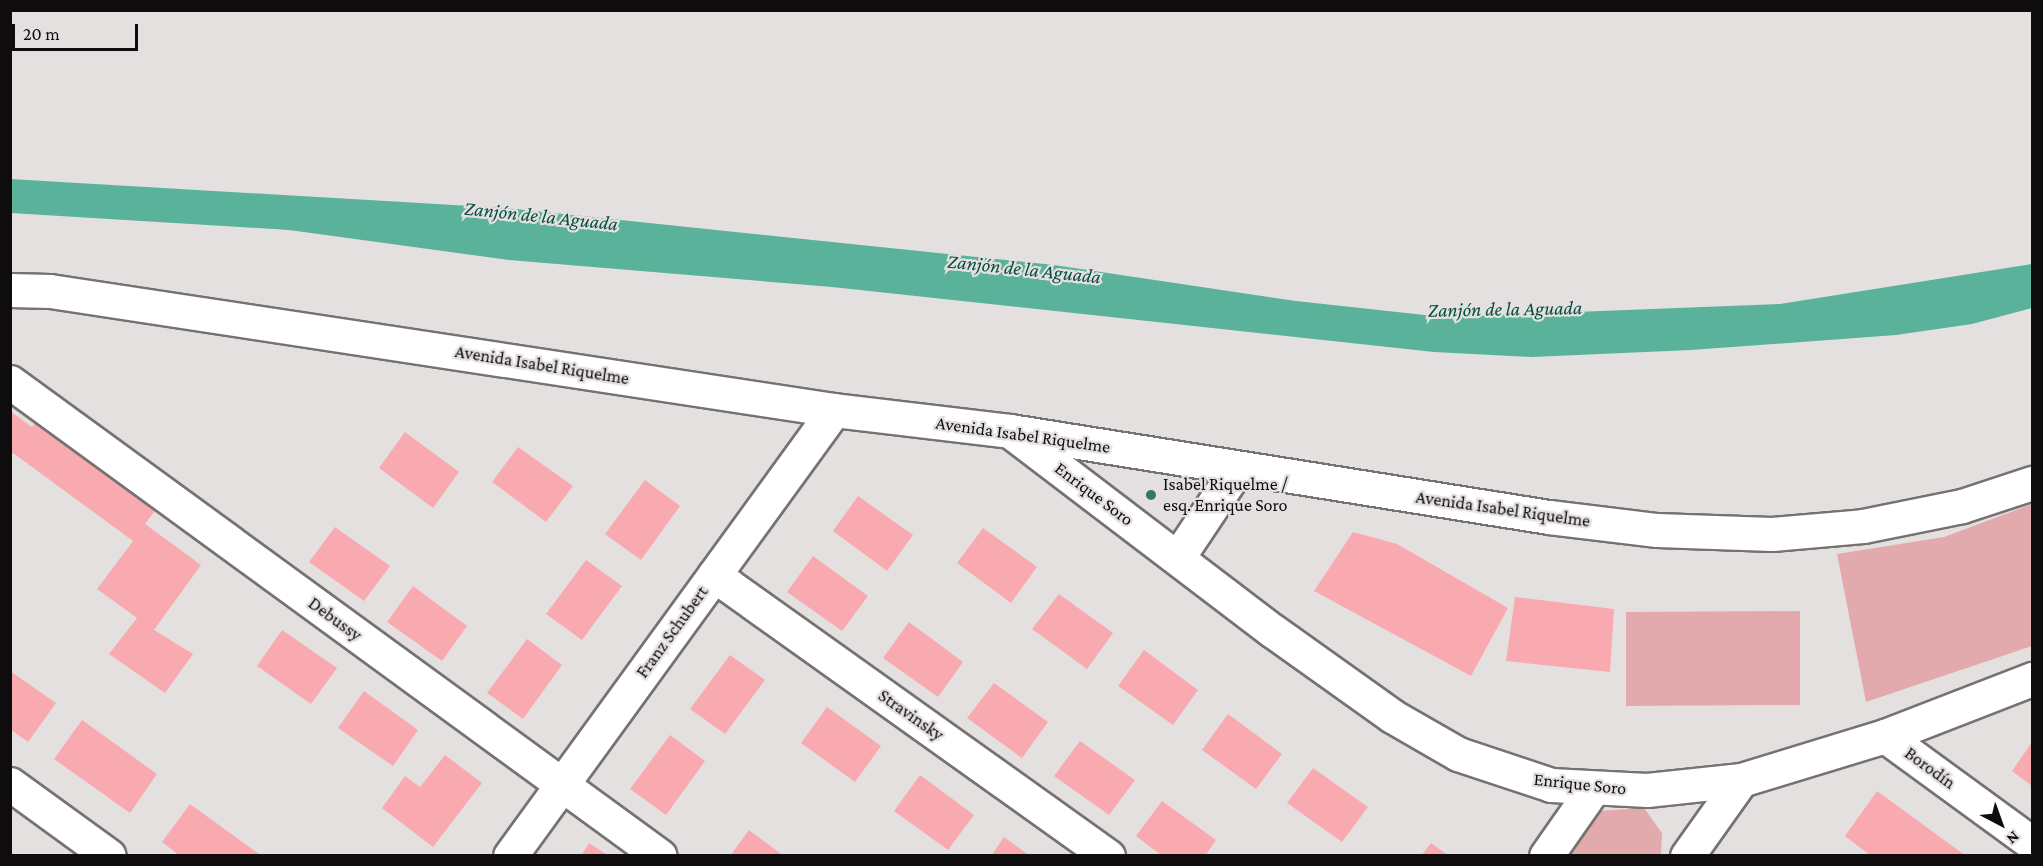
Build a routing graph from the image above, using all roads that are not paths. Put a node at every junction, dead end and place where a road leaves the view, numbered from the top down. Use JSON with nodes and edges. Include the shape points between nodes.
{"nodes":[{"id":1,"x":10,"y":290,"type":"edge"},
{"id":2,"x":10,"y":382,"type":"edge"},
{"id":3,"x":834,"y":410,"type":"junction"},
{"id":4,"x":1010,"y":431,"type":"junction"},
{"id":5,"x":1237,"y":469,"type":"junction"},
{"id":6,"x":2032,"y":483,"type":"edge"},
{"id":7,"x":1178,"y":557,"type":"junction"},
{"id":8,"x":714,"y":575,"type":"junction"},
{"id":9,"x":2032,"y":679,"type":"edge"},
{"id":10,"x":1886,"y":736,"type":"junction"},
{"id":11,"x":1740,"y":780,"type":"junction"},
{"id":12,"x":10,"y":784,"type":"edge"},
{"id":13,"x":562,"y":784,"type":"junction"},
{"id":14,"x":1593,"y":789,"type":"junction"},
{"id":15,"x":2032,"y":843,"type":"edge"},
{"id":16,"x":109,"y":855,"type":"edge"},
{"id":17,"x":510,"y":855,"type":"edge"},
{"id":18,"x":660,"y":855,"type":"edge"},
{"id":19,"x":1108,"y":855,"type":"edge"},
{"id":20,"x":1546,"y":855,"type":"edge"},
{"id":21,"x":1687,"y":855,"type":"edge"}],
"edges":[{"from":1,"to":3,"type":"street","name":"Avenida Isabel Riquelme","via":[[50,291]]},
{"from":2,"to":13,"type":"street","name":"Debussy"},
{"from":3,"to":4,"type":"street","name":"Avenida Isabel Riquelme"},
{"from":3,"to":8,"type":"street","name":"Franz Schubert"},
{"from":4,"to":5,"type":"street","name":"Avenida Isabel Riquelme"},
{"from":4,"to":7,"type":"street","name":"Enrique Soro"},
{"from":5,"to":6,"type":"street","name":"Avenida Isabel Riquelme","via":[[1549,518],[1719,534],[1863,526],[1962,506]]},
{"from":5,"to":7,"type":"street"},
{"from":7,"to":14,"type":"street","name":"Enrique Soro","via":[[1392,716],[1442,745],[1516,777]]},
{"from":8,"to":13,"type":"street","name":"Franz Schubert"},
{"from":8,"to":19,"type":"street","name":"Stravinsky"},
{"from":9,"to":10,"type":"street","name":"Enrique Soro"},
{"from":10,"to":11,"type":"street","name":"Enrique Soro"},
{"from":10,"to":15,"type":"street","name":"Borodín"},
{"from":11,"to":14,"type":"street","name":"Enrique Soro","via":[[1683,788]]},
{"from":11,"to":21,"type":"street"},
{"from":12,"to":16,"type":"street"},
{"from":13,"to":17,"type":"street","name":"Franz Schubert"},
{"from":13,"to":18,"type":"street","name":"Debussy"},
{"from":14,"to":20,"type":"street"}]}
